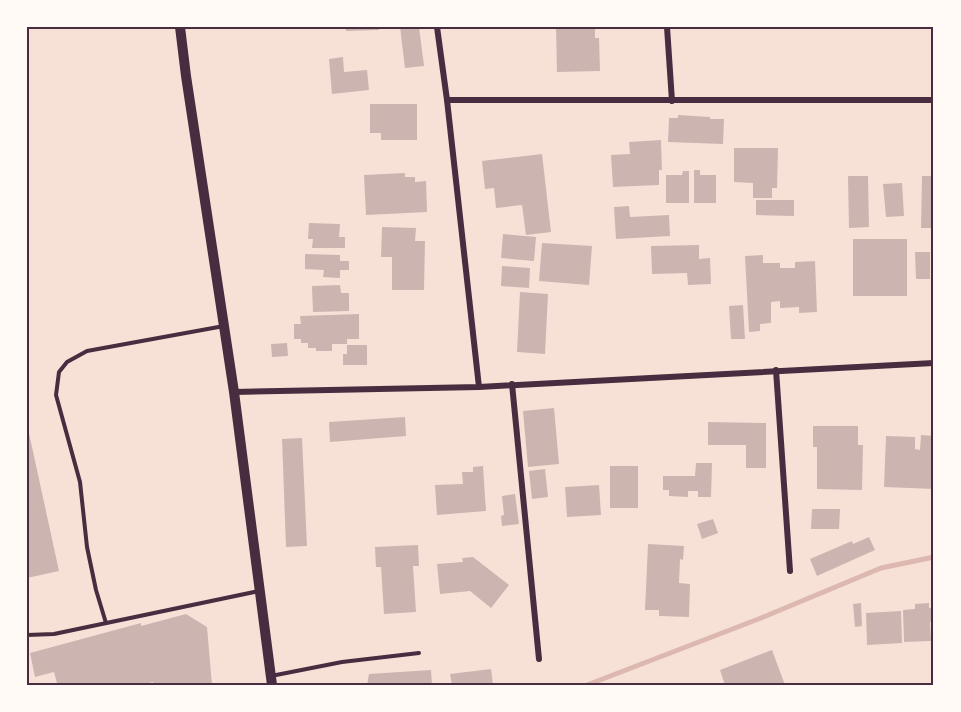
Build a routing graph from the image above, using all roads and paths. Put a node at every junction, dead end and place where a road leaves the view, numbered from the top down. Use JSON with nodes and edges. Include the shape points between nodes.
{"nodes":[{"id":1,"x":180,"y":27,"type":"edge"},
{"id":2,"x":437,"y":27,"type":"edge"},
{"id":3,"x":667,"y":27,"type":"edge"},
{"id":4,"x":447,"y":99,"type":"junction"},
{"id":5,"x":934,"y":100,"type":"edge"},
{"id":6,"x":672,"y":101,"type":"junction"},
{"id":7,"x":225,"y":326,"type":"junction"},
{"id":8,"x":934,"y":363,"type":"edge"},
{"id":9,"x":776,"y":370,"type":"junction"},
{"id":10,"x":512,"y":384,"type":"junction"},
{"id":11,"x":478,"y":387,"type":"junction"},
{"id":12,"x":234,"y":392,"type":"junction"},
{"id":13,"x":790,"y":571,"type":"dead end"},
{"id":14,"x":260,"y":591,"type":"junction"},
{"id":15,"x":106,"y":623,"type":"junction"},
{"id":16,"x":27,"y":635,"type":"edge"},
{"id":17,"x":419,"y":653,"type":"dead end"},
{"id":18,"x":539,"y":659,"type":"dead end"},
{"id":19,"x":271,"y":681,"type":"edge"}],
"edges":[{"from":1,"to":7,"type":"main road"},
{"from":2,"to":4,"type":"street"},
{"from":3,"to":6,"type":"street"},
{"from":4,"to":6,"type":"street"},
{"from":4,"to":11,"type":"street"},
{"from":5,"to":6,"type":"street"},
{"from":7,"to":12,"type":"main road"},
{"from":7,"to":15,"type":"lane","via":[[87,351],[67,362],[59,372],[56,395],[80,482],[87,547]]},
{"from":8,"to":9,"type":"street"},
{"from":9,"to":10,"type":"street"},
{"from":9,"to":13,"type":"street"},
{"from":10,"to":11,"type":"street"},
{"from":10,"to":18,"type":"street"},
{"from":11,"to":12,"type":"street"},
{"from":12,"to":14,"type":"main road"},
{"from":14,"to":15,"type":"lane"},
{"from":14,"to":19,"type":"main road"},
{"from":15,"to":16,"type":"lane","via":[[54,634]]},
{"from":17,"to":19,"type":"lane","via":[[342,662]]}]}
